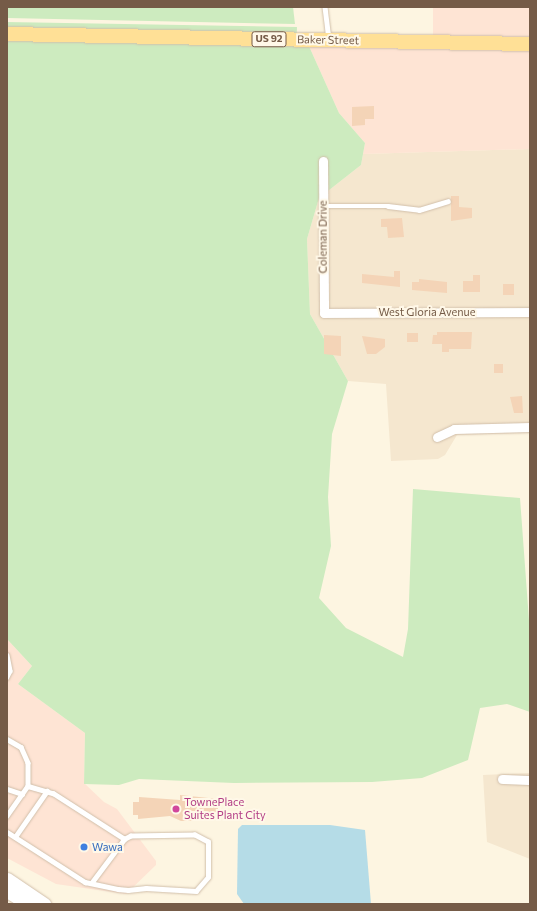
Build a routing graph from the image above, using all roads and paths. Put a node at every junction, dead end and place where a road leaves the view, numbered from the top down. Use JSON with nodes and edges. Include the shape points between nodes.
{"nodes":[{"id":1,"x":325,"y":7,"type":"edge"},
{"id":2,"x":7,"y":34,"type":"edge"},
{"id":3,"x":330,"y":40,"type":"junction"},
{"id":4,"x":530,"y":44,"type":"edge"},
{"id":5,"x":323,"y":161,"type":"dead end"},
{"id":6,"x":448,"y":201,"type":"dead end"},
{"id":7,"x":323,"y":206,"type":"junction"},
{"id":8,"x":530,"y":312,"type":"edge"},
{"id":9,"x":324,"y":313,"type":"joint"},
{"id":10,"x":530,"y":427,"type":"edge"},
{"id":11,"x":437,"y":437,"type":"dead end"},
{"id":12,"x":7,"y":655,"type":"edge"},
{"id":13,"x":7,"y":676,"type":"edge"},
{"id":14,"x":7,"y":739,"type":"edge"},
{"id":15,"x":502,"y":779,"type":"dead end"},
{"id":16,"x":530,"y":780,"type":"edge"},
{"id":17,"x":28,"y":786,"type":"junction"},
{"id":18,"x":7,"y":789,"type":"edge"},
{"id":19,"x":47,"y":791,"type":"junction"},
{"id":20,"x":22,"y":794,"type":"junction"},
{"id":21,"x":7,"y":816,"type":"edge"},
{"id":22,"x":7,"y":832,"type":"edge"},
{"id":23,"x":15,"y":837,"type":"junction"},
{"id":24,"x":124,"y":839,"type":"junction"},
{"id":25,"x":7,"y":879,"type":"edge"},
{"id":26,"x":92,"y":883,"type":"junction"},
{"id":27,"x":7,"y":891,"type":"edge"},
{"id":28,"x":7,"y":897,"type":"edge"},
{"id":29,"x":18,"y":904,"type":"edge"},
{"id":30,"x":28,"y":904,"type":"edge"},
{"id":31,"x":44,"y":904,"type":"edge"}],
"edges":[{"from":1,"to":3,"type":"lane"},
{"from":2,"to":3,"type":"main road","name":"Baker Street","number":"US 92"},
{"from":3,"to":4,"type":"main road","name":"Baker Street","number":"US 92"},
{"from":5,"to":7,"type":"street","name":"Coleman Drive"},
{"from":6,"to":7,"type":"lane","via":[[419,210],[388,206]]},
{"from":7,"to":9,"type":"street","name":"Coleman Drive"},
{"from":8,"to":9,"type":"street","name":"West Gloria Avenue"},
{"from":10,"to":11,"type":"street","via":[[454,429]]},
{"from":12,"to":13,"type":"lane","via":[[10,671]]},
{"from":14,"to":17,"type":"lane","via":[[21,748],[28,764]]},
{"from":15,"to":16,"type":"street"},
{"from":17,"to":19,"type":"lane"},
{"from":17,"to":20,"type":"lane"},
{"from":18,"to":20,"type":"lane"},
{"from":19,"to":23,"type":"lane"},
{"from":19,"to":24,"type":"lane"},
{"from":20,"to":21,"type":"lane"},
{"from":22,"to":23,"type":"lane"},
{"from":23,"to":26,"type":"lane"},
{"from":24,"to":26,"type":"lane"},
{"from":24,"to":26,"type":"lane","via":[[195,835],[208,842],[208,877],[196,891],[146,888],[128,890]]},
{"from":25,"to":31,"type":"main road"},
{"from":27,"to":30,"type":"main road"},
{"from":28,"to":29,"type":"main road"}]}
